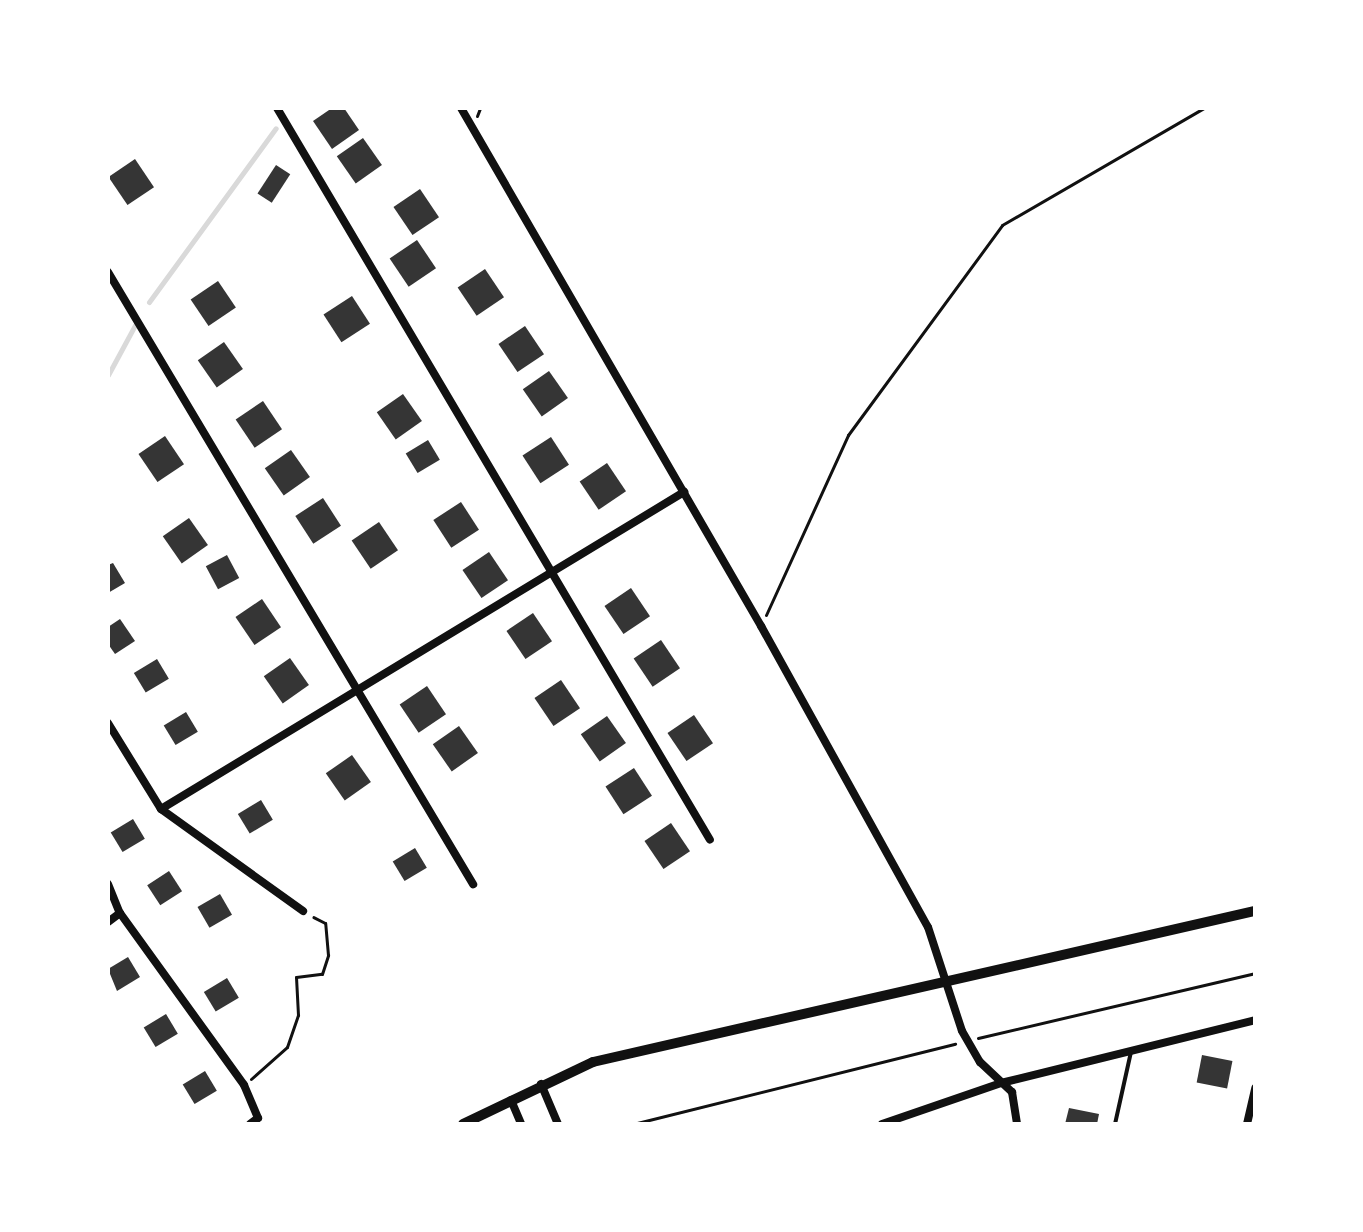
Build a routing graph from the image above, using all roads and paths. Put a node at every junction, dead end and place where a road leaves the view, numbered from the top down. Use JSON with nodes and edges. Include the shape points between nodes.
{"nodes":[{"id":1,"x":277,"y":108,"type":"edge"},
{"id":2,"x":461,"y":108,"type":"edge"},
{"id":3,"x":1204,"y":108,"type":"edge"},
{"id":4,"x":108,"y":272,"type":"edge"},
{"id":5,"x":684,"y":492,"type":"junction"},
{"id":6,"x":552,"y":572,"type":"junction"},
{"id":7,"x":761,"y":626,"type":"junction"},
{"id":8,"x":359,"y":691,"type":"junction"},
{"id":9,"x":108,"y":723,"type":"edge"},
{"id":10,"x":161,"y":809,"type":"junction"},
{"id":11,"x":710,"y":840,"type":"dead end"},
{"id":12,"x":108,"y":884,"type":"edge"},
{"id":13,"x":473,"y":884,"type":"dead end"},
{"id":14,"x":303,"y":911,"type":"joint"},
{"id":15,"x":1255,"y":911,"type":"edge"},
{"id":16,"x":120,"y":913,"type":"junction"},
{"id":17,"x":108,"y":922,"type":"edge"},
{"id":18,"x":1255,"y":973,"type":"edge"},
{"id":19,"x":946,"y":986,"type":"junction"},
{"id":20,"x":1255,"y":1020,"type":"edge"},
{"id":21,"x":968,"y":1041,"type":"junction"},
{"id":22,"x":1131,"y":1051,"type":"junction"},
{"id":23,"x":541,"y":1083,"type":"junction"},
{"id":24,"x":1001,"y":1083,"type":"junction"},
{"id":25,"x":244,"y":1085,"type":"junction"},
{"id":26,"x":1255,"y":1088,"type":"edge"},
{"id":27,"x":511,"y":1100,"type":"junction"},
{"id":28,"x":254,"y":1121,"type":"edge"},
{"id":29,"x":463,"y":1124,"type":"edge"},
{"id":30,"x":521,"y":1124,"type":"edge"},
{"id":31,"x":558,"y":1124,"type":"edge"},
{"id":32,"x":633,"y":1124,"type":"edge"},
{"id":33,"x":882,"y":1124,"type":"edge"},
{"id":34,"x":1017,"y":1124,"type":"edge"},
{"id":35,"x":1115,"y":1124,"type":"edge"},
{"id":36,"x":1247,"y":1124,"type":"edge"}],
"edges":[{"from":1,"to":6,"type":"street"},
{"from":2,"to":5,"type":"street"},
{"from":3,"to":7,"type":"path","via":[[1002,225],[848,435]]},
{"from":4,"to":8,"type":"street"},
{"from":5,"to":6,"type":"street"},
{"from":5,"to":7,"type":"street"},
{"from":6,"to":8,"type":"street"},
{"from":6,"to":11,"type":"street"},
{"from":7,"to":19,"type":"street","via":[[928,927]]},
{"from":8,"to":10,"type":"street"},
{"from":8,"to":13,"type":"street"},
{"from":9,"to":10,"type":"street"},
{"from":10,"to":14,"type":"street"},
{"from":12,"to":16,"type":"street"},
{"from":14,"to":25,"type":"path","via":[[325,923],[328,955],[322,974],[296,977],[298,1015],[287,1047]]},
{"from":15,"to":19,"type":"street"},
{"from":16,"to":17,"type":"street"},
{"from":16,"to":25,"type":"street"},
{"from":18,"to":21,"type":"path"},
{"from":19,"to":21,"type":"street"},
{"from":19,"to":23,"type":"street","via":[[593,1062]]},
{"from":20,"to":22,"type":"street"},
{"from":21,"to":24,"type":"street"},
{"from":21,"to":32,"type":"path"},
{"from":22,"to":24,"type":"street"},
{"from":22,"to":35,"type":"lane"},
{"from":23,"to":27,"type":"street"},
{"from":23,"to":31,"type":"street"},
{"from":24,"to":33,"type":"street"},
{"from":24,"to":34,"type":"street","via":[[1017,1104]]},
{"from":25,"to":28,"type":"street"},
{"from":26,"to":36,"type":"street"},
{"from":27,"to":29,"type":"street"},
{"from":27,"to":30,"type":"street"}]}
